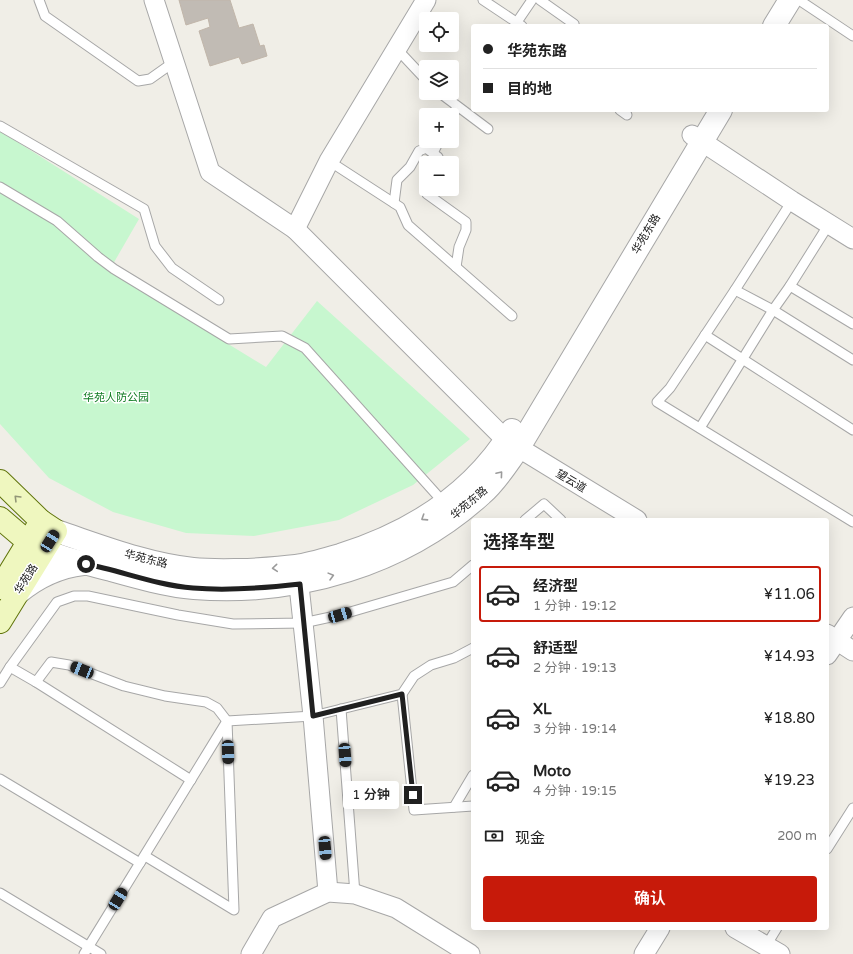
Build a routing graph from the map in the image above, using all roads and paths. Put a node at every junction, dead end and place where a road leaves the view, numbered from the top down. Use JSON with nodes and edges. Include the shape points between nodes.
{"nodes":[{"id":1,"x":39,"y":0,"type":"edge"},
{"id":2,"x":154,"y":0,"type":"edge"},
{"id":3,"x":426,"y":0,"type":"edge"},
{"id":4,"x":483,"y":0,"type":"edge"},
{"id":5,"x":532,"y":0,"type":"edge"},
{"id":6,"x":540,"y":0,"type":"edge"},
{"id":7,"x":776,"y":0,"type":"edge"},
{"id":8,"x":790,"y":0,"type":"edge"},
{"id":9,"x":799,"y":0,"type":"edge"},
{"id":10,"x":519,"y":24,"type":"edge"},
{"id":11,"x":574,"y":24,"type":"edge"},
{"id":12,"x":761,"y":24,"type":"edge"},
{"id":13,"x":775,"y":24,"type":"edge"},
{"id":14,"x":853,"y":36,"type":"edge"},
{"id":15,"x":396,"y":48,"type":"junction"},
{"id":16,"x":174,"y":62,"type":"junction"},
{"id":17,"x":419,"y":73,"type":"edge"},
{"id":18,"x":448,"y":100,"type":"edge"},
{"id":19,"x":457,"y":107,"type":"joint"},
{"id":20,"x":707,"y":112,"type":"edge"},
{"id":21,"x":720,"y":112,"type":"edge"},
{"id":22,"x":0,"y":126,"type":"edge"},
{"id":23,"x":488,"y":129,"type":"dead end"},
{"id":24,"x":697,"y":138,"type":"junction"},
{"id":25,"x":436,"y":148,"type":"edge"},
{"id":26,"x":433,"y":153,"type":"junction"},
{"id":27,"x":437,"y":156,"type":"edge"},
{"id":28,"x":329,"y":161,"type":"junction"},
{"id":29,"x":0,"y":187,"type":"edge"},
{"id":30,"x":430,"y":196,"type":"edge"},
{"id":31,"x":792,"y":201,"type":"junction"},
{"id":32,"x":394,"y":203,"type":"junction"},
{"id":33,"x":829,"y":224,"type":"junction"},
{"id":34,"x":295,"y":229,"type":"junction"},
{"id":35,"x":853,"y":239,"type":"edge"},
{"id":36,"x":456,"y":267,"type":"junction"},
{"id":37,"x":790,"y":286,"type":"junction"},
{"id":38,"x":735,"y":290,"type":"junction"},
{"id":39,"x":219,"y":300,"type":"dead end"},
{"id":40,"x":773,"y":310,"type":"junction"},
{"id":41,"x":512,"y":316,"type":"dead end"},
{"id":42,"x":853,"y":324,"type":"edge"},
{"id":43,"x":705,"y":335,"type":"junction"},
{"id":44,"x":742,"y":359,"type":"junction"},
{"id":45,"x":853,"y":360,"type":"edge"},
{"id":46,"x":700,"y":428,"type":"junction"},
{"id":47,"x":853,"y":430,"type":"edge"},
{"id":48,"x":512,"y":444,"type":"junction"},
{"id":49,"x":0,"y":481,"type":"edge"},
{"id":50,"x":450,"y":510,"type":"junction"},
{"id":51,"x":0,"y":518,"type":"edge"},
{"id":52,"x":527,"y":518,"type":"edge"},
{"id":53,"x":559,"y":518,"type":"edge"},
{"id":54,"x":634,"y":518,"type":"edge"},
{"id":55,"x":853,"y":522,"type":"edge"},
{"id":56,"x":49,"y":526,"type":"junction"},
{"id":57,"x":95,"y":544,"type":"junction"},
{"id":58,"x":40,"y":551,"type":"junction"},
{"id":59,"x":86,"y":564,"type":"junction"},
{"id":60,"x":471,"y":567,"type":"edge"},
{"id":61,"x":298,"y":575,"type":"junction"},
{"id":62,"x":7,"y":588,"type":"edge"},
{"id":63,"x":853,"y":617,"type":"edge"},
{"id":64,"x":0,"y":622,"type":"edge"},
{"id":65,"x":303,"y":623,"type":"junction"},
{"id":66,"x":830,"y":643,"type":"edge"},
{"id":67,"x":471,"y":649,"type":"edge"},
{"id":68,"x":853,"y":651,"type":"edge"},
{"id":69,"x":10,"y":668,"type":"junction"},
{"id":70,"x":36,"y":682,"type":"junction"},
{"id":71,"x":0,"y":684,"type":"edge"},
{"id":72,"x":402,"y":694,"type":"junction"},
{"id":73,"x":341,"y":709,"type":"junction"},
{"id":74,"x":313,"y":716,"type":"junction"},
{"id":75,"x":227,"y":721,"type":"junction"},
{"id":76,"x":471,"y":778,"type":"edge"},
{"id":77,"x":0,"y":779,"type":"edge"},
{"id":78,"x":191,"y":780,"type":"junction"},
{"id":79,"x":471,"y":806,"type":"edge"},
{"id":80,"x":454,"y":807,"type":"junction"},
{"id":81,"x":853,"y":808,"type":"edge"},
{"id":82,"x":829,"y":846,"type":"edge"},
{"id":83,"x":143,"y":859,"type":"junction"},
{"id":84,"x":328,"y":892,"type":"junction"},
{"id":85,"x":0,"y":893,"type":"edge"},
{"id":86,"x":356,"y":894,"type":"junction"},
{"id":87,"x":659,"y":930,"type":"edge"},
{"id":88,"x":738,"y":930,"type":"edge"},
{"id":89,"x":777,"y":930,"type":"edge"},
{"id":90,"x":87,"y":950,"type":"edge"},
{"id":91,"x":773,"y":950,"type":"edge"},
{"id":92,"x":101,"y":954,"type":"edge"},
{"id":93,"x":251,"y":954,"type":"edge"},
{"id":94,"x":470,"y":954,"type":"edge"},
{"id":95,"x":644,"y":954,"type":"edge"}],
"edges":[{"from":1,"to":16,"type":"lane","via":[[45,16],[138,81],[150,79]]},
{"from":2,"to":16,"type":"street","name":"望云道"},
{"from":3,"to":15,"type":"street"},
{"from":4,"to":10,"type":"lane"},
{"from":5,"to":10,"type":"lane"},
{"from":6,"to":11,"type":"lane"},
{"from":7,"to":12,"type":"street"},
{"from":8,"to":13,"type":"street"},
{"from":9,"to":14,"type":"lane"},
{"from":15,"to":17,"type":"lane"},
{"from":15,"to":28,"type":"street"},
{"from":16,"to":34,"type":"street","name":"望云道","via":[[210,172]]},
{"from":18,"to":19,"type":"lane"},
{"from":19,"to":23,"type":"lane"},
{"from":20,"to":24,"type":"street","name":"华苑东路"},
{"from":21,"to":24,"type":"street","name":"华苑东路"},
{"from":22,"to":39,"type":"lane","via":[[144,209],[155,246],[172,268]]},
{"from":24,"to":31,"type":"street"},
{"from":24,"to":48,"type":"street","name":"华苑东路"},
{"from":25,"to":26,"type":"lane"},
{"from":26,"to":27,"type":"lane"},
{"from":26,"to":32,"type":"lane","via":[[426,148],[419,151],[410,167],[397,180]]},
{"from":28,"to":32,"type":"lane"},
{"from":28,"to":34,"type":"street"},
{"from":29,"to":50,"type":"lane","via":[[57,221],[114,269],[229,340],[282,336],[305,348]]},
{"from":30,"to":36,"type":"lane","via":[[466,222]]},
{"from":31,"to":33,"type":"street"},
{"from":31,"to":38,"type":"lane"},
{"from":32,"to":36,"type":"lane","via":[[400,207],[408,225]]},
{"from":33,"to":35,"type":"street"},
{"from":33,"to":37,"type":"lane"},
{"from":34,"to":48,"type":"street","name":"望云道"},
{"from":36,"to":41,"type":"lane"},
{"from":37,"to":40,"type":"lane"},
{"from":37,"to":42,"type":"lane"},
{"from":38,"to":40,"type":"lane"},
{"from":38,"to":43,"type":"lane"},
{"from":40,"to":44,"type":"lane"},
{"from":40,"to":45,"type":"lane"},
{"from":43,"to":44,"type":"lane"},
{"from":43,"to":46,"type":"lane","via":[[670,388],[657,402]]},
{"from":44,"to":46,"type":"lane"},
{"from":44,"to":47,"type":"lane"},
{"from":46,"to":55,"type":"lane"},
{"from":48,"to":50,"type":"street","name":"华苑东路","via":[[473,480]]},
{"from":48,"to":54,"type":"street","name":"望云道"},
{"from":56,"to":49,"type":"main road","one_way":true},
{"from":50,"to":61,"type":"street","name":"华苑东路"},
{"from":51,"to":58,"type":"main road"},
{"from":52,"to":53,"type":"lane","via":[[544,504]]},
{"from":56,"to":57,"type":"street","name":"华苑东路"},
{"from":56,"to":58,"type":"main road","name":"华苑路"},
{"from":57,"to":58,"type":"street"},
{"from":61,"to":57,"type":"street","name":"华苑东路","one_way":true,"via":[[194,569],[157,563]]},
{"from":58,"to":59,"type":"street","name":"华苑东路"},
{"from":58,"to":62,"type":"main road","name":"华苑路"},
{"from":59,"to":61,"type":"street","name":"华苑东路","via":[[193,588],[235,589]]},
{"from":59,"to":62,"type":"street","via":[[48,573],[26,586]]},
{"from":60,"to":65,"type":"lane","via":[[453,582],[340,615]]},
{"from":61,"to":65,"type":"street"},
{"from":62,"to":64,"type":"main road","name":"华苑路"},
{"from":63,"to":66,"type":"street"},
{"from":65,"to":69,"type":"lane","via":[[233,624],[88,596],[74,596],[57,602]]},
{"from":65,"to":74,"type":"street"},
{"from":66,"to":68,"type":"street"},
{"from":67,"to":72,"type":"lane","via":[[414,676]]},
{"from":69,"to":70,"type":"lane"},
{"from":69,"to":71,"type":"lane"},
{"from":70,"to":75,"type":"lane","via":[[51,662],[69,665],[124,686],[206,702],[218,708]]},
{"from":70,"to":78,"type":"lane"},
{"from":72,"to":73,"type":"lane"},
{"from":72,"to":80,"type":"lane","via":[[414,810]]},
{"from":73,"to":74,"type":"lane"},
{"from":73,"to":86,"type":"lane"},
{"from":74,"to":75,"type":"lane"},
{"from":74,"to":84,"type":"street"},
{"from":75,"to":78,"type":"lane"},
{"from":75,"to":83,"type":"lane","via":[[234,910]]},
{"from":76,"to":80,"type":"lane"},
{"from":77,"to":83,"type":"lane"},
{"from":78,"to":83,"type":"lane"},
{"from":79,"to":80,"type":"lane"},
{"from":81,"to":82,"type":"lane"},
{"from":83,"to":90,"type":"lane"},
{"from":84,"to":86,"type":"street"},
{"from":84,"to":93,"type":"street","via":[[272,918]]},
{"from":85,"to":90,"type":"lane"},
{"from":86,"to":94,"type":"street","via":[[396,908]]},
{"from":87,"to":95,"type":"street"},
{"from":88,"to":91,"type":"street"},
{"from":89,"to":91,"type":"lane"},
{"from":90,"to":92,"type":"lane"}]}
